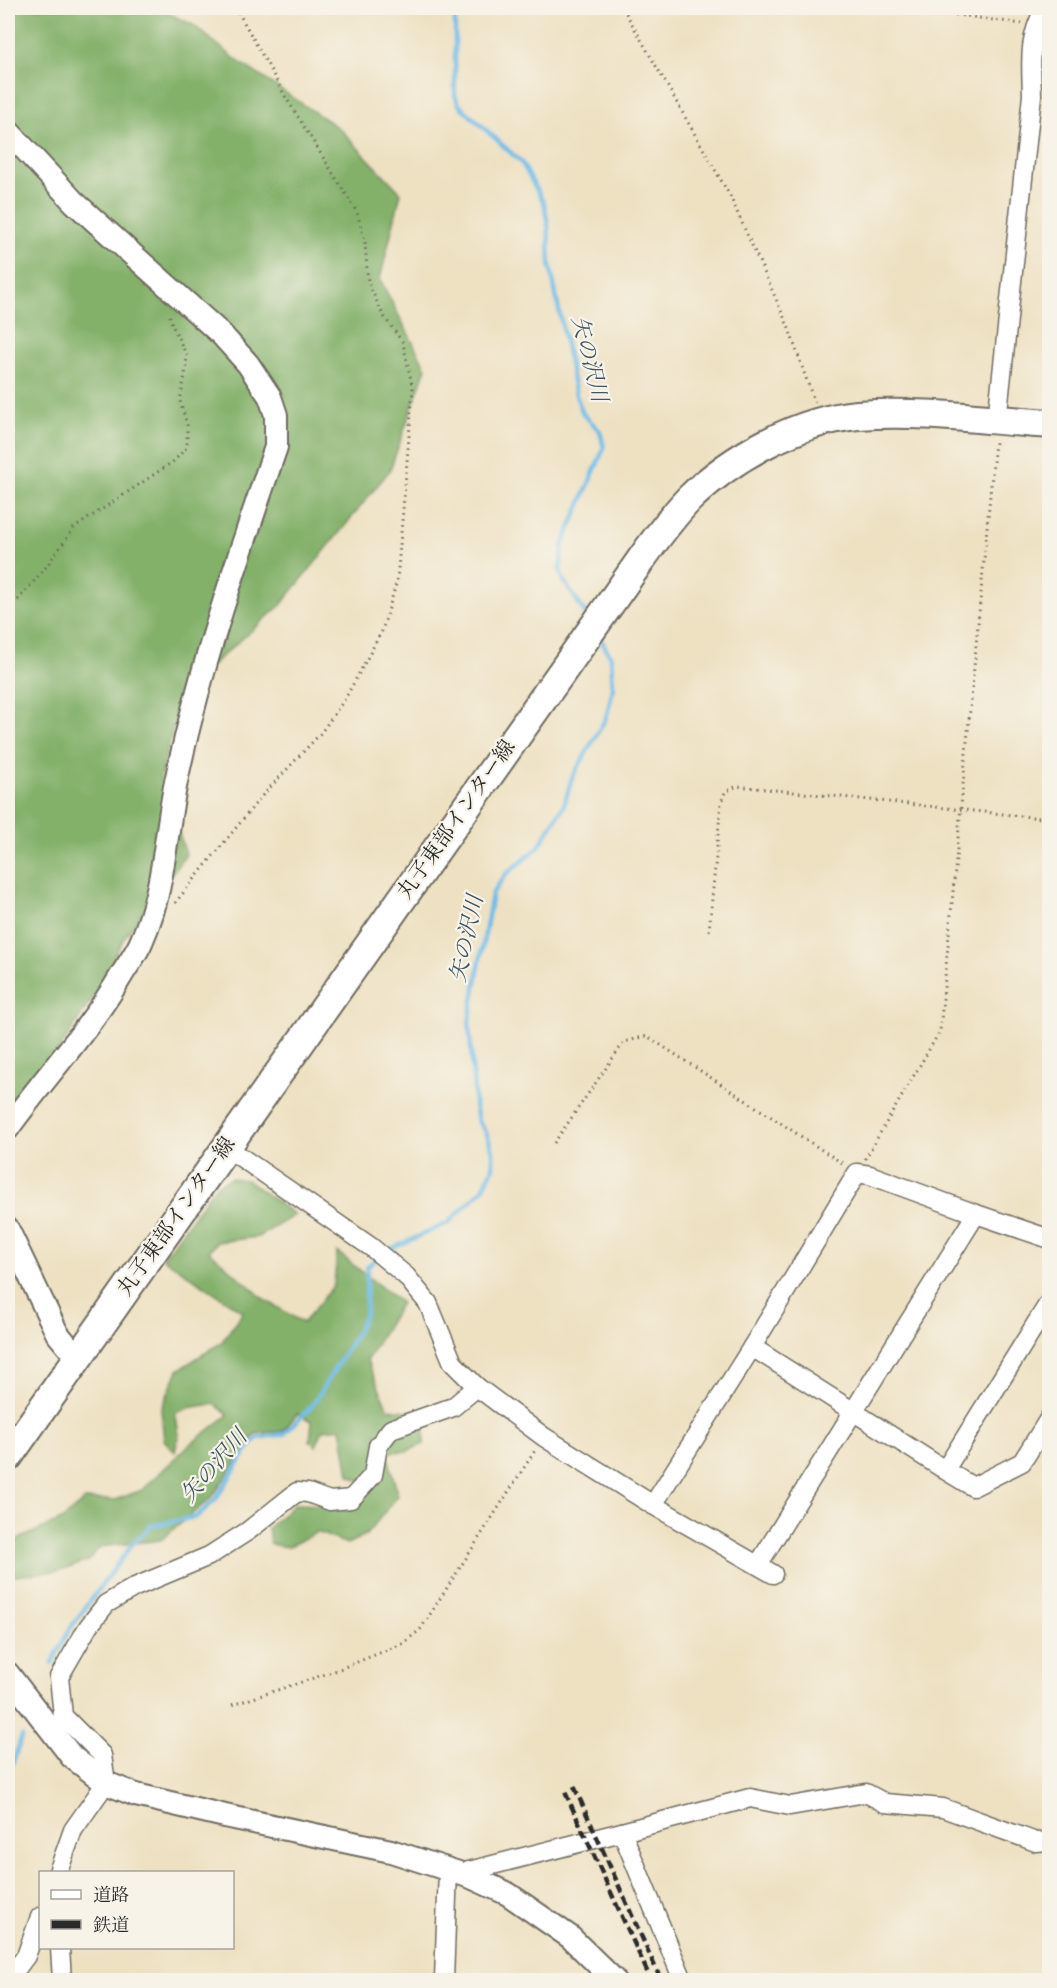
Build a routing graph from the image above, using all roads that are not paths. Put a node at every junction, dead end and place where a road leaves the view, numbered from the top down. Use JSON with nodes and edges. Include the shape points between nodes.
{"nodes":[{"id":1,"x":1045,"y":8,"type":"edge"},
{"id":2,"x":1041,"y":97,"type":"edge"},
{"id":3,"x":8,"y":131,"type":"edge"},
{"id":4,"x":997,"y":420,"type":"junction"},
{"id":5,"x":1050,"y":424,"type":"edge"},
{"id":6,"x":8,"y":1128,"type":"edge"},
{"id":7,"x":226,"y":1147,"type":"junction"},
{"id":8,"x":976,"y":1214,"type":"junction"},
{"id":9,"x":8,"y":1230,"type":"edge"},
{"id":10,"x":1050,"y":1239,"type":"edge"},
{"id":11,"x":1050,"y":1300,"type":"edge"},
{"id":12,"x":752,"y":1347,"type":"junction"},
{"id":13,"x":77,"y":1357,"type":"junction"},
{"id":14,"x":477,"y":1387,"type":"junction"},
{"id":15,"x":854,"y":1412,"type":"junction"},
{"id":16,"x":1050,"y":1417,"type":"edge"},
{"id":17,"x":8,"y":1457,"type":"edge"},
{"id":18,"x":945,"y":1470,"type":"junction"},
{"id":19,"x":653,"y":1505,"type":"junction"},
{"id":20,"x":8,"y":1674,"type":"edge"},
{"id":21,"x":106,"y":1783,"type":"junction"},
{"id":22,"x":622,"y":1832,"type":"junction"},
{"id":23,"x":1050,"y":1841,"type":"edge"},
{"id":24,"x":58,"y":1871,"type":"edge"},
{"id":25,"x":454,"y":1871,"type":"junction"},
{"id":26,"x":39,"y":1920,"type":"edge"},
{"id":27,"x":60,"y":1949,"type":"edge"},
{"id":28,"x":8,"y":1980,"type":"edge"},
{"id":29,"x":62,"y":1980,"type":"edge"},
{"id":30,"x":444,"y":1980,"type":"edge"},
{"id":31,"x":614,"y":1980,"type":"edge"},
{"id":32,"x":683,"y":1980,"type":"edge"}],
"edges":[{"from":1,"to":2,"type":"street","via":[[1035,26],[1031,50]]},
{"from":2,"to":4,"type":"street"},
{"from":3,"to":6,"type":"street","via":[[74,202],[221,334],[248,364],[270,397],[276,415],[276,447],[201,679],[177,778],[151,920],[111,992]]},
{"from":4,"to":5,"type":"main road","name":"丸子東部インター線"},
{"from":4,"to":7,"type":"main road","name":"丸子東部インター線","via":[[895,414],[858,415],[821,423],[771,442],[706,484],[672,519],[624,583]]},
{"from":7,"to":13,"type":"main road","name":"丸子東部インター線"},
{"from":7,"to":14,"type":"street","via":[[370,1246],[406,1276],[428,1303],[453,1363]]},
{"from":8,"to":10,"type":"street"},
{"from":8,"to":12,"type":"street","via":[[857,1173]]},
{"from":8,"to":15,"type":"street"},
{"from":9,"to":13,"type":"street","via":[[52,1324]]},
{"from":11,"to":18,"type":"street"},
{"from":12,"to":15,"type":"street"},
{"from":12,"to":19,"type":"street"},
{"from":13,"to":17,"type":"main road","name":"丸子東部インター線"},
{"from":14,"to":19,"type":"street","via":[[544,1437]]},
{"from":14,"to":21,"type":"street","via":[[453,1407],[391,1429],[378,1446],[373,1475],[351,1499],[330,1501],[297,1492],[209,1556],[105,1604],[59,1677],[63,1716],[102,1755]]},
{"from":15,"to":18,"type":"street"},
{"from":15,"to":19,"type":"street","via":[[766,1570]]},
{"from":16,"to":18,"type":"street","via":[[1022,1462],[973,1487]]},
{"from":20,"to":21,"type":"street","via":[[72,1757]]},
{"from":21,"to":24,"type":"street","via":[[73,1830]]},
{"from":21,"to":25,"type":"street","via":[[136,1795],[390,1851]]},
{"from":22,"to":23,"type":"street","via":[[750,1798],[790,1806],[866,1793],[885,1803],[943,1808],[1036,1842]]},
{"from":22,"to":25,"type":"street"},
{"from":22,"to":32,"type":"street"},
{"from":25,"to":30,"type":"street"},
{"from":25,"to":31,"type":"street","via":[[508,1894],[570,1937]]},
{"from":26,"to":28,"type":"street","via":[[26,1956]]},
{"from":27,"to":29,"type":"street"}]}
